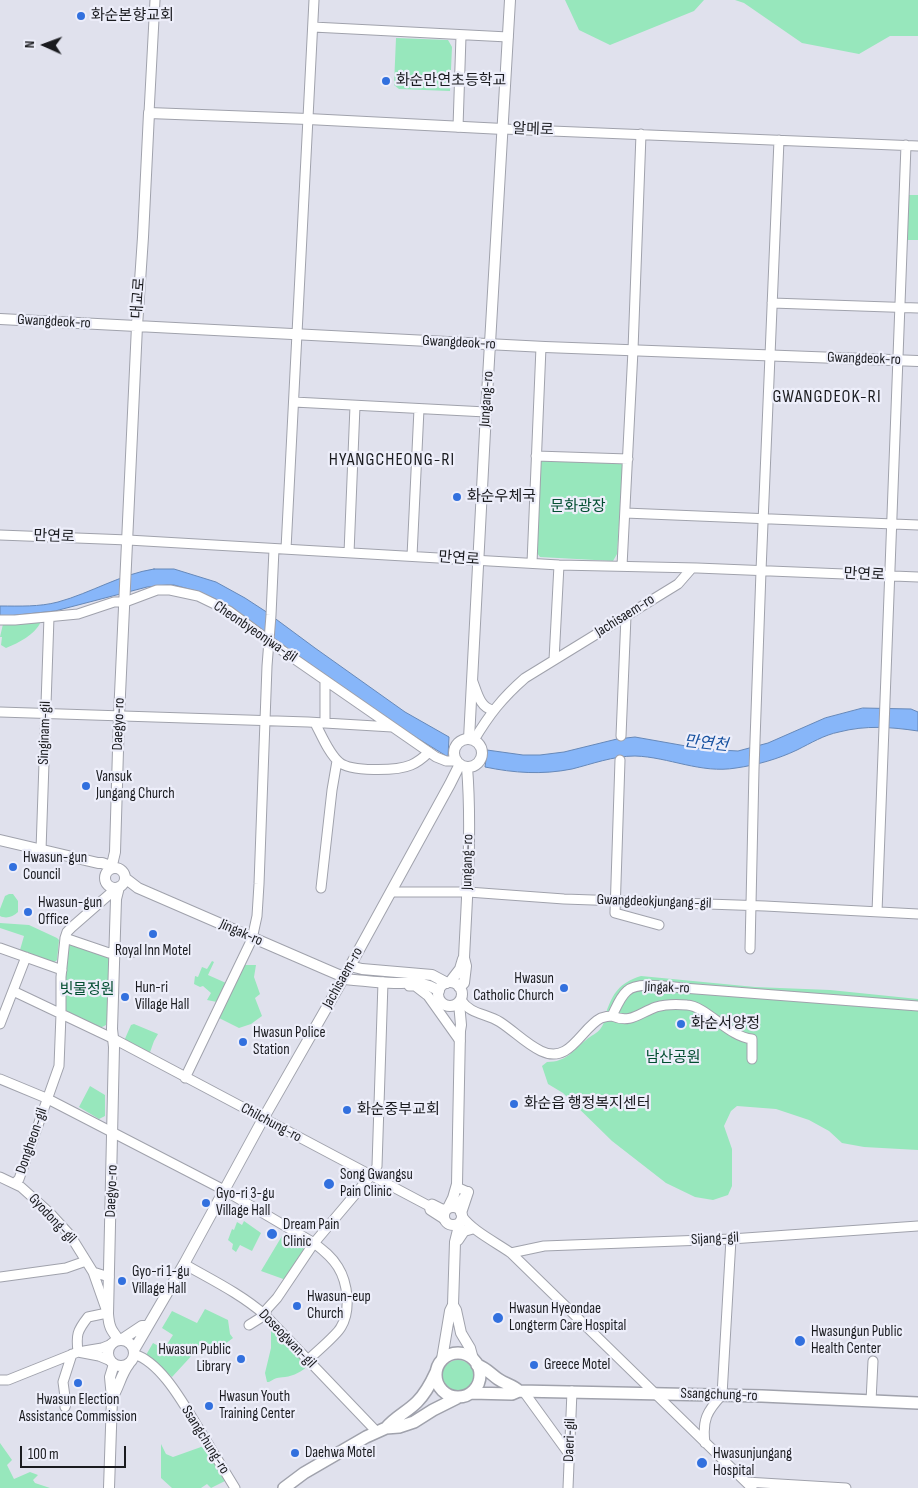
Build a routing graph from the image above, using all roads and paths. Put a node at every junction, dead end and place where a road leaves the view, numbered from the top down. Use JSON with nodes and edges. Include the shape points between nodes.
{"nodes":[{"id":1,"x":155,"y":0,"type":"edge"},
{"id":2,"x":314,"y":0,"type":"edge"},
{"id":3,"x":510,"y":0,"type":"edge"},
{"id":4,"x":313,"y":27,"type":"junction"},
{"id":5,"x":461,"y":36,"type":"junction"},
{"id":6,"x":508,"y":37,"type":"junction"},
{"id":7,"x":149,"y":113,"type":"junction"},
{"id":8,"x":308,"y":119,"type":"junction"},
{"id":9,"x":458,"y":127,"type":"junction"},
{"id":10,"x":503,"y":129,"type":"junction"},
{"id":11,"x":642,"y":134,"type":"junction"},
{"id":12,"x":779,"y":140,"type":"junction"},
{"id":13,"x":906,"y":145,"type":"junction"},
{"id":14,"x":918,"y":146,"type":"edge"},
{"id":15,"x":772,"y":303,"type":"junction"},
{"id":16,"x":900,"y":308,"type":"junction"},
{"id":17,"x":918,"y":308,"type":"edge"},
{"id":18,"x":0,"y":319,"type":"edge"},
{"id":19,"x":137,"y":326,"type":"junction"},
{"id":20,"x":297,"y":335,"type":"junction"},
{"id":21,"x":490,"y":344,"type":"junction"},
{"id":22,"x":541,"y":347,"type":"junction"},
{"id":23,"x":633,"y":350,"type":"junction"},
{"id":24,"x":770,"y":355,"type":"junction"},
{"id":25,"x":898,"y":360,"type":"junction"},
{"id":26,"x":918,"y":361,"type":"edge"},
{"id":27,"x":294,"y":402,"type":"junction"},
{"id":28,"x":356,"y":406,"type":"junction"},
{"id":29,"x":419,"y":409,"type":"junction"},
{"id":30,"x":486,"y":412,"type":"junction"},
{"id":31,"x":536,"y":456,"type":"junction"},
{"id":32,"x":628,"y":459,"type":"junction"},
{"id":33,"x":625,"y":513,"type":"junction"},
{"id":34,"x":763,"y":518,"type":"junction"},
{"id":35,"x":891,"y":524,"type":"junction"},
{"id":36,"x":918,"y":525,"type":"edge"},
{"id":37,"x":0,"y":535,"type":"edge"},
{"id":38,"x":128,"y":540,"type":"junction"},
{"id":39,"x":274,"y":549,"type":"junction"},
{"id":40,"x":286,"y":549,"type":"junction"},
{"id":41,"x":349,"y":553,"type":"junction"},
{"id":42,"x":412,"y":556,"type":"junction"},
{"id":43,"x":478,"y":560,"type":"junction"},
{"id":44,"x":532,"y":563,"type":"junction"},
{"id":45,"x":559,"y":565,"type":"junction"},
{"id":46,"x":622,"y":566,"type":"junction"},
{"id":47,"x":692,"y":568,"type":"junction"},
{"id":48,"x":761,"y":570,"type":"junction"},
{"id":49,"x":889,"y":576,"type":"junction"},
{"id":50,"x":918,"y":578,"type":"edge"},
{"id":51,"x":126,"y":599,"type":"junction"},
{"id":52,"x":626,"y":616,"type":"junction"},
{"id":53,"x":49,"y":617,"type":"junction"},
{"id":54,"x":0,"y":620,"type":"edge"},
{"id":55,"x":269,"y":639,"type":"junction"},
{"id":56,"x":554,"y":660,"type":"junction"},
{"id":57,"x":471,"y":677,"type":"junction"},
{"id":58,"x":326,"y":680,"type":"junction"},
{"id":59,"x":493,"y":710,"type":"junction"},
{"id":60,"x":0,"y":712,"type":"edge"},
{"id":61,"x":46,"y":713,"type":"junction"},
{"id":62,"x":119,"y":716,"type":"junction"},
{"id":63,"x":265,"y":722,"type":"junction"},
{"id":64,"x":315,"y":723,"type":"junction"},
{"id":65,"x":325,"y":723,"type":"junction"},
{"id":66,"x":393,"y":727,"type":"junction"},
{"id":67,"x":621,"y":736,"type":"dead end"},
{"id":68,"x":471,"y":739,"type":"junction"},
{"id":69,"x":429,"y":752,"type":"junction"},
{"id":70,"x":620,"y":760,"type":"dead end"},
{"id":71,"x":337,"y":761,"type":"junction"},
{"id":72,"x":461,"y":764,"type":"junction"},
{"id":73,"x":450,"y":784,"type":"junction"},
{"id":74,"x":469,"y":791,"type":"junction"},
{"id":75,"x":0,"y":840,"type":"edge"},
{"id":76,"x":41,"y":850,"type":"junction"},
{"id":77,"x":115,"y":852,"type":"junction"},
{"id":78,"x":98,"y":863,"type":"junction"},
{"id":79,"x":113,"y":869,"type":"junction"},
{"id":80,"x":321,"y":888,"type":"dead end"},
{"id":81,"x":135,"y":889,"type":"junction"},
{"id":82,"x":117,"y":890,"type":"junction"},
{"id":83,"x":391,"y":892,"type":"junction"},
{"id":84,"x":468,"y":892,"type":"junction"},
{"id":85,"x":615,"y":901,"type":"junction"},
{"id":86,"x":751,"y":906,"type":"junction"},
{"id":87,"x":877,"y":912,"type":"junction"},
{"id":88,"x":918,"y":914,"type":"edge"},
{"id":89,"x":659,"y":925,"type":"dead end"},
{"id":90,"x":65,"y":938,"type":"junction"},
{"id":91,"x":252,"y":938,"type":"junction"},
{"id":92,"x":0,"y":948,"type":"edge"},
{"id":93,"x":750,"y":950,"type":"dead end"},
{"id":94,"x":114,"y":951,"type":"junction"},
{"id":95,"x":134,"y":952,"type":"dead end"},
{"id":96,"x":26,"y":957,"type":"junction"},
{"id":97,"x":350,"y":966,"type":"junction"},
{"id":98,"x":62,"y":970,"type":"junction"},
{"id":99,"x":344,"y":977,"type":"junction"},
{"id":100,"x":389,"y":982,"type":"junction"},
{"id":101,"x":452,"y":984,"type":"junction"},
{"id":102,"x":13,"y":991,"type":"junction"},
{"id":103,"x":439,"y":991,"type":"junction"},
{"id":104,"x":460,"y":1001,"type":"junction"},
{"id":105,"x":446,"y":1006,"type":"junction"},
{"id":106,"x":918,"y":1006,"type":"edge"},
{"id":107,"x":61,"y":1014,"type":"junction"},
{"id":108,"x":612,"y":1016,"type":"junction"},
{"id":109,"x":0,"y":1024,"type":"edge"},
{"id":110,"x":460,"y":1036,"type":"junction"},
{"id":111,"x":114,"y":1039,"type":"junction"},
{"id":112,"x":752,"y":1059,"type":"dead end"},
{"id":113,"x":185,"y":1078,"type":"junction"},
{"id":114,"x":0,"y":1079,"type":"edge"},
{"id":115,"x":46,"y":1098,"type":"junction"},
{"id":116,"x":263,"y":1119,"type":"junction"},
{"id":117,"x":113,"y":1133,"type":"junction"},
{"id":118,"x":370,"y":1176,"type":"junction"},
{"id":119,"x":0,"y":1177,"type":"edge"},
{"id":120,"x":16,"y":1183,"type":"junction"},
{"id":121,"x":461,"y":1188,"type":"junction"},
{"id":122,"x":224,"y":1190,"type":"junction"},
{"id":123,"x":455,"y":1216,"type":"junction"},
{"id":124,"x":918,"y":1226,"type":"edge"},
{"id":125,"x":474,"y":1230,"type":"junction"},
{"id":126,"x":731,"y":1239,"type":"junction"},
{"id":127,"x":455,"y":1242,"type":"junction"},
{"id":128,"x":314,"y":1243,"type":"junction"},
{"id":129,"x":512,"y":1253,"type":"junction"},
{"id":130,"x":86,"y":1261,"type":"junction"},
{"id":131,"x":184,"y":1264,"type":"junction"},
{"id":132,"x":93,"y":1272,"type":"junction"},
{"id":133,"x":0,"y":1277,"type":"edge"},
{"id":134,"x":109,"y":1277,"type":"junction"},
{"id":135,"x":453,"y":1305,"type":"junction"},
{"id":136,"x":108,"y":1313,"type":"junction"},
{"id":137,"x":265,"y":1314,"type":"junction"},
{"id":138,"x":249,"y":1325,"type":"dead end"},
{"id":139,"x":148,"y":1326,"type":"junction"},
{"id":140,"x":117,"y":1341,"type":"junction"},
{"id":141,"x":77,"y":1353,"type":"junction"},
{"id":142,"x":133,"y":1355,"type":"junction"},
{"id":143,"x":473,"y":1357,"type":"junction"},
{"id":144,"x":442,"y":1359,"type":"junction"},
{"id":145,"x":308,"y":1360,"type":"junction"},
{"id":146,"x":873,"y":1361,"type":"dead end"},
{"id":147,"x":112,"y":1362,"type":"junction"},
{"id":148,"x":436,"y":1372,"type":"junction"},
{"id":149,"x":490,"y":1372,"type":"junction"},
{"id":150,"x":0,"y":1380,"type":"edge"},
{"id":151,"x":522,"y":1391,"type":"junction"},
{"id":152,"x":472,"y":1392,"type":"junction"},
{"id":153,"x":572,"y":1392,"type":"junction"},
{"id":154,"x":653,"y":1393,"type":"junction"},
{"id":155,"x":722,"y":1395,"type":"junction"},
{"id":156,"x":453,"y":1397,"type":"junction"},
{"id":157,"x":112,"y":1398,"type":"junction"},
{"id":158,"x":871,"y":1401,"type":"junction"},
{"id":159,"x":918,"y":1403,"type":"edge"},
{"id":160,"x":65,"y":1407,"type":"dead end"},
{"id":161,"x":382,"y":1430,"type":"junction"},
{"id":162,"x":705,"y":1443,"type":"junction"},
{"id":163,"x":569,"y":1454,"type":"junction"},
{"id":164,"x":749,"y":1485,"type":"edge"},
{"id":165,"x":109,"y":1488,"type":"edge"},
{"id":166,"x":236,"y":1488,"type":"edge"},
{"id":167,"x":284,"y":1488,"type":"edge"},
{"id":168,"x":568,"y":1488,"type":"edge"},
{"id":169,"x":846,"y":1488,"type":"edge"}],
"edges":[{"from":1,"to":7,"type":"street","name":"대교로"},
{"from":2,"to":4,"type":"street"},
{"from":3,"to":6,"type":"street","name":"Jungang-ro"},
{"from":4,"to":5,"type":"street"},
{"from":4,"to":8,"type":"street"},
{"from":5,"to":6,"type":"street"},
{"from":5,"to":9,"type":"street"},
{"from":6,"to":10,"type":"street","name":"Jungang-ro"},
{"from":7,"to":8,"type":"street","name":"알메로"},
{"from":7,"to":19,"type":"street","name":"대교로"},
{"from":8,"to":9,"type":"street","name":"알메로"},
{"from":8,"to":20,"type":"street"},
{"from":9,"to":10,"type":"street","name":"알메로"},
{"from":10,"to":11,"type":"street","name":"알메로"},
{"from":10,"to":21,"type":"street","name":"Jungang-ro"},
{"from":11,"to":12,"type":"street","name":"알메로"},
{"from":11,"to":23,"type":"street"},
{"from":12,"to":13,"type":"street","name":"알메로"},
{"from":12,"to":15,"type":"street"},
{"from":13,"to":14,"type":"street","name":"알메로"},
{"from":13,"to":16,"type":"street"},
{"from":15,"to":16,"type":"street"},
{"from":15,"to":24,"type":"street"},
{"from":16,"to":17,"type":"street"},
{"from":16,"to":25,"type":"street"},
{"from":18,"to":19,"type":"street","name":"Gwangdeok-ro"},
{"from":19,"to":20,"type":"street","name":"Gwangdeok-ro"},
{"from":19,"to":38,"type":"street","name":"대교로"},
{"from":20,"to":21,"type":"street","name":"Gwangdeok-ro"},
{"from":20,"to":27,"type":"street"},
{"from":21,"to":22,"type":"street","name":"Gwangdeok-ro"},
{"from":21,"to":30,"type":"street","name":"Jungang-ro"},
{"from":22,"to":23,"type":"street","name":"Gwangdeok-ro"},
{"from":22,"to":31,"type":"street"},
{"from":23,"to":24,"type":"street","name":"Gwangdeok-ro"},
{"from":23,"to":32,"type":"street"},
{"from":24,"to":25,"type":"street","name":"Gwangdeok-ro"},
{"from":24,"to":34,"type":"street"},
{"from":25,"to":26,"type":"street","name":"Gwangdeok-ro"},
{"from":25,"to":35,"type":"street"},
{"from":27,"to":28,"type":"street"},
{"from":27,"to":40,"type":"street"},
{"from":28,"to":29,"type":"street"},
{"from":28,"to":41,"type":"street"},
{"from":29,"to":30,"type":"street"},
{"from":29,"to":42,"type":"street"},
{"from":30,"to":43,"type":"street","name":"Jungang-ro"},
{"from":31,"to":32,"type":"street"},
{"from":31,"to":44,"type":"street"},
{"from":32,"to":33,"type":"street"},
{"from":33,"to":34,"type":"street"},
{"from":33,"to":46,"type":"street"},
{"from":34,"to":35,"type":"street"},
{"from":34,"to":48,"type":"street"},
{"from":35,"to":36,"type":"street"},
{"from":35,"to":49,"type":"street"},
{"from":37,"to":38,"type":"street","name":"만연로"},
{"from":38,"to":39,"type":"street","name":"만연로"},
{"from":38,"to":51,"type":"street","name":"대교로"},
{"from":39,"to":40,"type":"street","name":"만연로"},
{"from":39,"to":55,"type":"street"},
{"from":40,"to":41,"type":"street","name":"만연로"},
{"from":41,"to":42,"type":"street","name":"만연로"},
{"from":42,"to":43,"type":"street","name":"만연로"},
{"from":43,"to":44,"type":"street","name":"만연로"},
{"from":43,"to":57,"type":"street","name":"Jungang-ro"},
{"from":44,"to":45,"type":"street","name":"만연로"},
{"from":45,"to":46,"type":"street","name":"만연로"},
{"from":45,"to":56,"type":"street"},
{"from":46,"to":47,"type":"street","name":"만연로"},
{"from":47,"to":48,"type":"street","name":"만연로"},
{"from":47,"to":52,"type":"street","name":"Jachisaem-ro","via":[[678,584]]},
{"from":48,"to":49,"type":"street","name":"만연로"},
{"from":48,"to":86,"type":"street"},
{"from":49,"to":50,"type":"street","name":"만연로"},
{"from":49,"to":87,"type":"street"},
{"from":51,"to":53,"type":"street","name":"Cheonbyeonjwa-gil","via":[[78,614]]},
{"from":51,"to":55,"type":"street","name":"Cheonbyeonjwa-gil","via":[[157,590],[198,596],[228,611]]},
{"from":51,"to":62,"type":"street","name":"Daegyo-ro"},
{"from":52,"to":56,"type":"street","name":"Jachisaem-ro"},
{"from":52,"to":67,"type":"street"},
{"from":53,"to":54,"type":"street","name":"Cheonbyeonjwa-gil"},
{"from":53,"to":61,"type":"street","name":"Singinam-gil"},
{"from":55,"to":58,"type":"street","name":"Cheonbyeonjwa-gil"},
{"from":55,"to":63,"type":"street"},
{"from":56,"to":59,"type":"street","name":"Jachisaem-ro","via":[[525,678]]},
{"from":57,"to":59,"type":"street","via":[[479,698],[487,709]]},
{"from":57,"to":68,"type":"street","name":"Jungang-ro"},
{"from":58,"to":65,"type":"street"},
{"from":58,"to":66,"type":"street","name":"Cheonbyeonjwa-gil"},
{"from":59,"to":68,"type":"street","name":"Jachisaem-ro"},
{"from":60,"to":61,"type":"street"},
{"from":61,"to":62,"type":"street"},
{"from":61,"to":76,"type":"street","name":"Singinam-gil"},
{"from":62,"to":63,"type":"street"},
{"from":62,"to":77,"type":"street","name":"Daegyo-ro"},
{"from":63,"to":64,"type":"street"},
{"from":63,"to":91,"type":"street","via":[[259,884]]},
{"from":64,"to":65,"type":"street"},
{"from":64,"to":71,"type":"street"},
{"from":65,"to":66,"type":"street"},
{"from":66,"to":69,"type":"street","name":"Cheonbyeonjwa-gil"},
{"from":68,"to":72,"type":"street","via":[[460,741],[454,748]]},
{"from":68,"to":72,"type":"street","via":[[480,745],[482,755],[476,764]]},
{"from":69,"to":71,"type":"street","via":[[411,765],[394,769],[351,767]]},
{"from":69,"to":72,"type":"street","name":"Cheonbyeonjwa-gil","via":[[446,762]]},
{"from":70,"to":85,"type":"street"},
{"from":71,"to":80,"type":"street"},
{"from":72,"to":73,"type":"street","name":"Jachisaem-ro"},
{"from":72,"to":74,"type":"street","name":"Jungang-ro"},
{"from":73,"to":74,"type":"street","via":[[462,784]]},
{"from":73,"to":83,"type":"street","name":"Jachisaem-ro"},
{"from":74,"to":84,"type":"street","name":"Jungang-ro"},
{"from":75,"to":76,"type":"street"},
{"from":76,"to":78,"type":"street"},
{"from":77,"to":78,"type":"street"},
{"from":77,"to":79,"type":"street","name":"Daegyo-ro"},
{"from":78,"to":79,"type":"street","name":"Jingak-ro"},
{"from":79,"to":82,"type":"street","name":"Daegyo-ro","via":[[105,881]]},
{"from":79,"to":82,"type":"street","name":"Jingak-ro","via":[[124,873]]},
{"from":81,"to":82,"type":"street","name":"Jingak-ro"},
{"from":81,"to":82,"type":"street","via":[[123,894]]},
{"from":81,"to":91,"type":"street","name":"Jingak-ro"},
{"from":82,"to":90,"type":"street","via":[[72,927]]},
{"from":82,"to":94,"type":"street","name":"Daegyo-ro"},
{"from":83,"to":84,"type":"street","name":"Gwangdeokjungang-gil"},
{"from":83,"to":97,"type":"street","name":"Jachisaem-ro"},
{"from":84,"to":85,"type":"street","name":"Gwangdeokjungang-gil"},
{"from":84,"to":101,"type":"street","name":"Jungang-ro","via":[[464,983]]},
{"from":85,"to":86,"type":"street","name":"Gwangdeokjungang-gil"},
{"from":85,"to":89,"type":"street","via":[[615,913]]},
{"from":86,"to":87,"type":"street","name":"Gwangdeokjungang-gil"},
{"from":86,"to":93,"type":"street"},
{"from":87,"to":88,"type":"street","name":"Gwangdeokjungang-gil"},
{"from":90,"to":94,"type":"street","via":[[109,953]]},
{"from":90,"to":98,"type":"street","name":"Dongheon-gil"},
{"from":91,"to":99,"type":"street","name":"Jingak-ro"},
{"from":91,"to":113,"type":"street"},
{"from":92,"to":96,"type":"street"},
{"from":94,"to":95,"type":"street"},
{"from":94,"to":111,"type":"street","name":"Daegyo-ro"},
{"from":96,"to":98,"type":"street"},
{"from":96,"to":102,"type":"street"},
{"from":97,"to":99,"type":"street","name":"Jachisaem-ro"},
{"from":97,"to":101,"type":"street","via":[[432,975]]},
{"from":98,"to":107,"type":"street","name":"Dongheon-gil"},
{"from":99,"to":100,"type":"street","name":"Jingak-ro"},
{"from":99,"to":116,"type":"street","name":"Jachisaem-ro"},
{"from":100,"to":103,"type":"street","name":"Jingak-ro","via":[[419,983]]},
{"from":100,"to":110,"type":"street","via":[[415,986],[424,992]]},
{"from":100,"to":118,"type":"street","via":[[378,1156],[377,1166]]},
{"from":101,"to":103,"type":"street","via":[[441,986]]},
{"from":101,"to":104,"type":"street","via":[[462,993]]},
{"from":102,"to":107,"type":"street"},
{"from":102,"to":109,"type":"street"},
{"from":103,"to":105,"type":"street","via":[[439,999]]},
{"from":104,"to":105,"type":"street"},
{"from":104,"to":108,"type":"street","via":[[466,1007],[500,1022],[546,1053],[558,1054],[568,1049],[601,1018]]},
{"from":104,"to":110,"type":"street"},
{"from":105,"to":110,"type":"street"},
{"from":106,"to":108,"type":"street","name":"Jingak-ro","via":[[645,986],[627,991]]},
{"from":107,"to":111,"type":"street"},
{"from":107,"to":115,"type":"street","name":"Dongheon-gil","via":[[59,1066]]},
{"from":108,"to":112,"type":"street","via":[[625,1019],[664,1006],[694,1006],[752,1040]]},
{"from":110,"to":121,"type":"street"},
{"from":111,"to":113,"type":"street","name":"Chilchung-ro"},
{"from":111,"to":117,"type":"street","name":"Daegyo-ro"},
{"from":113,"to":116,"type":"street","name":"Chilchung-ro"},
{"from":114,"to":115,"type":"street","name":"Dongheon-gil"},
{"from":115,"to":117,"type":"street"},
{"from":115,"to":120,"type":"street","name":"Dongheon-gil"},
{"from":116,"to":118,"type":"street","name":"Chilchung-ro"},
{"from":116,"to":122,"type":"street","name":"Jachisaem-ro"},
{"from":117,"to":122,"type":"street"},
{"from":117,"to":134,"type":"street","name":"Daegyo-ro"},
{"from":118,"to":123,"type":"street","name":"Chilchung-ro"},
{"from":118,"to":128,"type":"street"},
{"from":119,"to":120,"type":"street","name":"Gyodong-gil"},
{"from":120,"to":130,"type":"street","name":"Gyodong-gil","via":[[70,1235]]},
{"from":121,"to":123,"type":"street"},
{"from":121,"to":123,"type":"street","via":[[453,1198]]},
{"from":122,"to":128,"type":"street"},
{"from":122,"to":131,"type":"street","name":"Jachisaem-ro"},
{"from":123,"to":125,"type":"street"},
{"from":123,"to":127,"type":"street"},
{"from":124,"to":126,"type":"street","name":"Sijang-gil"},
{"from":125,"to":127,"type":"street","via":[[464,1231]]},
{"from":125,"to":129,"type":"street"},
{"from":126,"to":129,"type":"street","name":"Sijang-gil","via":[[544,1246]]},
{"from":126,"to":155,"type":"street"},
{"from":127,"to":135,"type":"street"},
{"from":128,"to":137,"type":"street"},
{"from":128,"to":145,"type":"street","via":[[340,1269],[348,1307],[341,1328]]},
{"from":129,"to":154,"type":"street"},
{"from":130,"to":132,"type":"street","name":"Gyodong-gil"},
{"from":130,"to":133,"type":"street","via":[[66,1268]]},
{"from":131,"to":137,"type":"street","name":"Doseogwan-gil"},
{"from":131,"to":139,"type":"street","name":"Jachisaem-ro"},
{"from":132,"to":134,"type":"street"},
{"from":132,"to":136,"type":"street","name":"Gyodong-gil"},
{"from":134,"to":136,"type":"street","name":"Daegyo-ro"},
{"from":135,"to":143,"type":"street","via":[[461,1333]]},
{"from":135,"to":144,"type":"street"},
{"from":136,"to":140,"type":"street","name":"Daegyo-ro"},
{"from":136,"to":141,"type":"street","via":[[88,1317],[79,1328]]},
{"from":137,"to":138,"type":"street"},
{"from":137,"to":145,"type":"street","name":"Doseogwan-gil"},
{"from":139,"to":140,"type":"street","via":[[142,1326]]},
{"from":139,"to":142,"type":"street","name":"Jachisaem-ro"},
{"from":140,"to":141,"type":"street"},
{"from":140,"to":142,"type":"street","via":[[130,1343]]},
{"from":140,"to":147,"type":"street","via":[[108,1351]]},
{"from":141,"to":147,"type":"street","via":[[99,1356]]},
{"from":141,"to":150,"type":"street","via":[[8,1380]]},
{"from":141,"to":160,"type":"street","via":[[63,1382]]},
{"from":142,"to":147,"type":"street","via":[[128,1364],[122,1366]]},
{"from":142,"to":157,"type":"street"},
{"from":142,"to":166,"type":"street","name":"Ssangchung-ro","via":[[141,1356],[176,1392]]},
{"from":143,"to":144,"type":"main road","via":[[458,1353]]},
{"from":143,"to":149,"type":"main road","name":"Ssangchung-ro"},
{"from":143,"to":149,"type":"main road","via":[[475,1351]]},
{"from":143,"to":152,"type":"main road","via":[[479,1380]]},
{"from":144,"to":148,"type":"main road"},
{"from":145,"to":161,"type":"street","name":"Doseogwan-gil"},
{"from":146,"to":158,"type":"street"},
{"from":147,"to":157,"type":"street"},
{"from":148,"to":156,"type":"main road","via":[[442,1392]]},
{"from":148,"to":161,"type":"main road","via":[[418,1402]]},
{"from":149,"to":151,"type":"main road","name":"Ssangchung-ro"},
{"from":151,"to":152,"type":"main road","name":"Ssangchung-ro","via":[[512,1394]]},
{"from":151,"to":153,"type":"main road","name":"Ssangchung-ro"},
{"from":151,"to":163,"type":"street"},
{"from":152,"to":156,"type":"main road"},
{"from":153,"to":154,"type":"main road","name":"Ssangchung-ro"},
{"from":153,"to":163,"type":"street","name":"Daeri-gil"},
{"from":154,"to":155,"type":"main road","name":"Ssangchung-ro"},
{"from":154,"to":162,"type":"street"},
{"from":155,"to":158,"type":"main road","name":"Ssangchung-ro"},
{"from":155,"to":162,"type":"street","via":[[705,1419]]},
{"from":156,"to":161,"type":"main road","via":[[414,1422]]},
{"from":157,"to":165,"type":"street"},
{"from":158,"to":159,"type":"main road","name":"Ssangchung-ro"},
{"from":161,"to":167,"type":"main road"},
{"from":162,"to":164,"type":"street"},
{"from":163,"to":168,"type":"street","name":"Daeri-gil"},
{"from":164,"to":169,"type":"street"}]}
